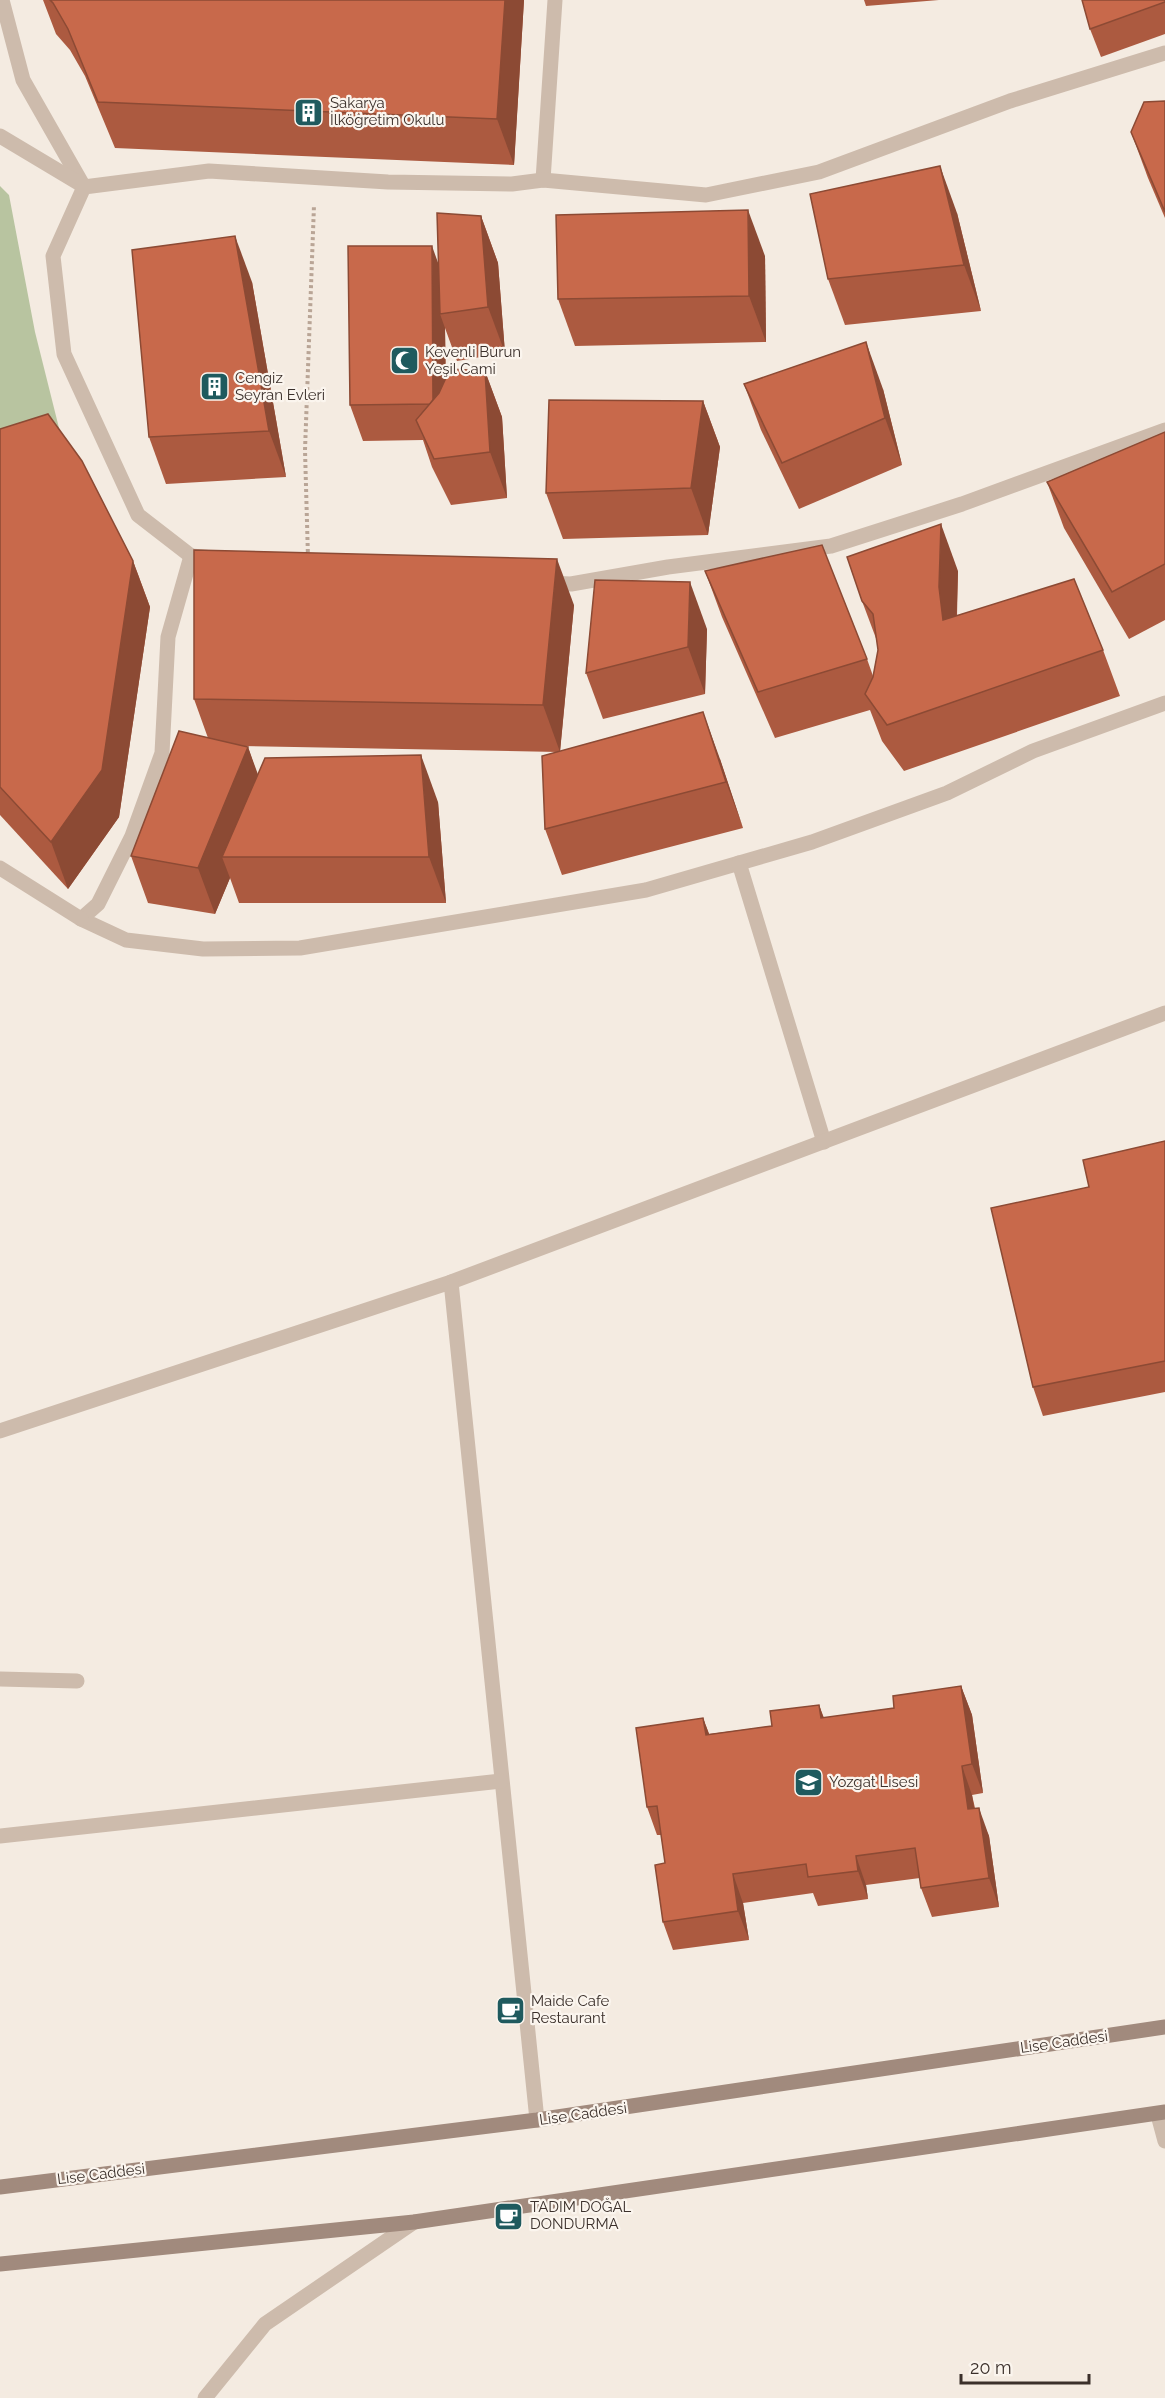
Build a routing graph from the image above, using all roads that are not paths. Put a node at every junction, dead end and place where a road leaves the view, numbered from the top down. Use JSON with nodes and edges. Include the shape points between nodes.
{"nodes":[{"id":1,"x":2,"y":0,"type":"edge"},
{"id":2,"x":555,"y":0,"type":"edge"},
{"id":3,"x":1165,"y":53,"type":"edge"},
{"id":4,"x":0,"y":136,"type":"edge"},
{"id":5,"x":543,"y":180,"type":"junction"},
{"id":6,"x":84,"y":187,"type":"junction"},
{"id":7,"x":1165,"y":430,"type":"edge"},
{"id":8,"x":190,"y":556,"type":"junction"},
{"id":9,"x":234,"y":560,"type":"edge"},
{"id":10,"x":536,"y":583,"type":"edge"},
{"id":11,"x":1165,"y":703,"type":"edge"},
{"id":12,"x":739,"y":863,"type":"junction"},
{"id":13,"x":0,"y":868,"type":"edge"},
{"id":14,"x":81,"y":919,"type":"junction"},
{"id":15,"x":1165,"y":1013,"type":"edge"},
{"id":16,"x":824,"y":1142,"type":"junction"},
{"id":17,"x":451,"y":1282,"type":"junction"},
{"id":18,"x":0,"y":1431,"type":"edge"},
{"id":19,"x":0,"y":1679,"type":"edge"},
{"id":20,"x":77,"y":1681,"type":"dead end"},
{"id":21,"x":501,"y":1781,"type":"junction"},
{"id":22,"x":0,"y":1836,"type":"edge"},
{"id":23,"x":1165,"y":2027,"type":"edge"},
{"id":24,"x":1161,"y":2114,"type":"edge"},
{"id":25,"x":537,"y":2120,"type":"junction"},
{"id":26,"x":1165,"y":2141,"type":"edge"},
{"id":27,"x":0,"y":2187,"type":"edge"},
{"id":28,"x":414,"y":2222,"type":"junction"},
{"id":29,"x":0,"y":2264,"type":"edge"},
{"id":30,"x":205,"y":2398,"type":"edge"}],
"edges":[{"from":1,"to":6,"type":"street","via":[[23,80]]},
{"from":2,"to":5,"type":"street"},
{"from":3,"to":5,"type":"street","via":[[1010,101],[819,172],[706,195]]},
{"from":4,"to":6,"type":"street"},
{"from":5,"to":6,"type":"street","via":[[512,184],[388,182],[209,171]]},
{"from":6,"to":8,"type":"street","via":[[53,256],[64,354],[138,515]]},
{"from":7,"to":10,"type":"street","via":[[962,504],[831,546],[571,584]]},
{"from":8,"to":9,"type":"street"},
{"from":8,"to":14,"type":"street","via":[[168,637],[162,753],[132,836],[98,904]]},
{"from":11,"to":12,"type":"street","via":[[1033,751],[947,793],[812,842]]},
{"from":12,"to":14,"type":"street","via":[[646,890],[300,948],[203,949],[126,940]]},
{"from":12,"to":16,"type":"street"},
{"from":13,"to":14,"type":"street"},
{"from":15,"to":16,"type":"street"},
{"from":16,"to":17,"type":"street"},
{"from":17,"to":18,"type":"street"},
{"from":17,"to":21,"type":"street"},
{"from":19,"to":20,"type":"street"},
{"from":21,"to":22,"type":"street"},
{"from":21,"to":25,"type":"street"},
{"from":23,"to":25,"type":"street","name":"Lise Caddesi"},
{"from":24,"to":26,"type":"street"},
{"from":24,"to":28,"type":"street"},
{"from":25,"to":27,"type":"street","name":"Lise Caddesi"},
{"from":28,"to":29,"type":"street"},
{"from":28,"to":30,"type":"street","via":[[266,2324]]}]}
